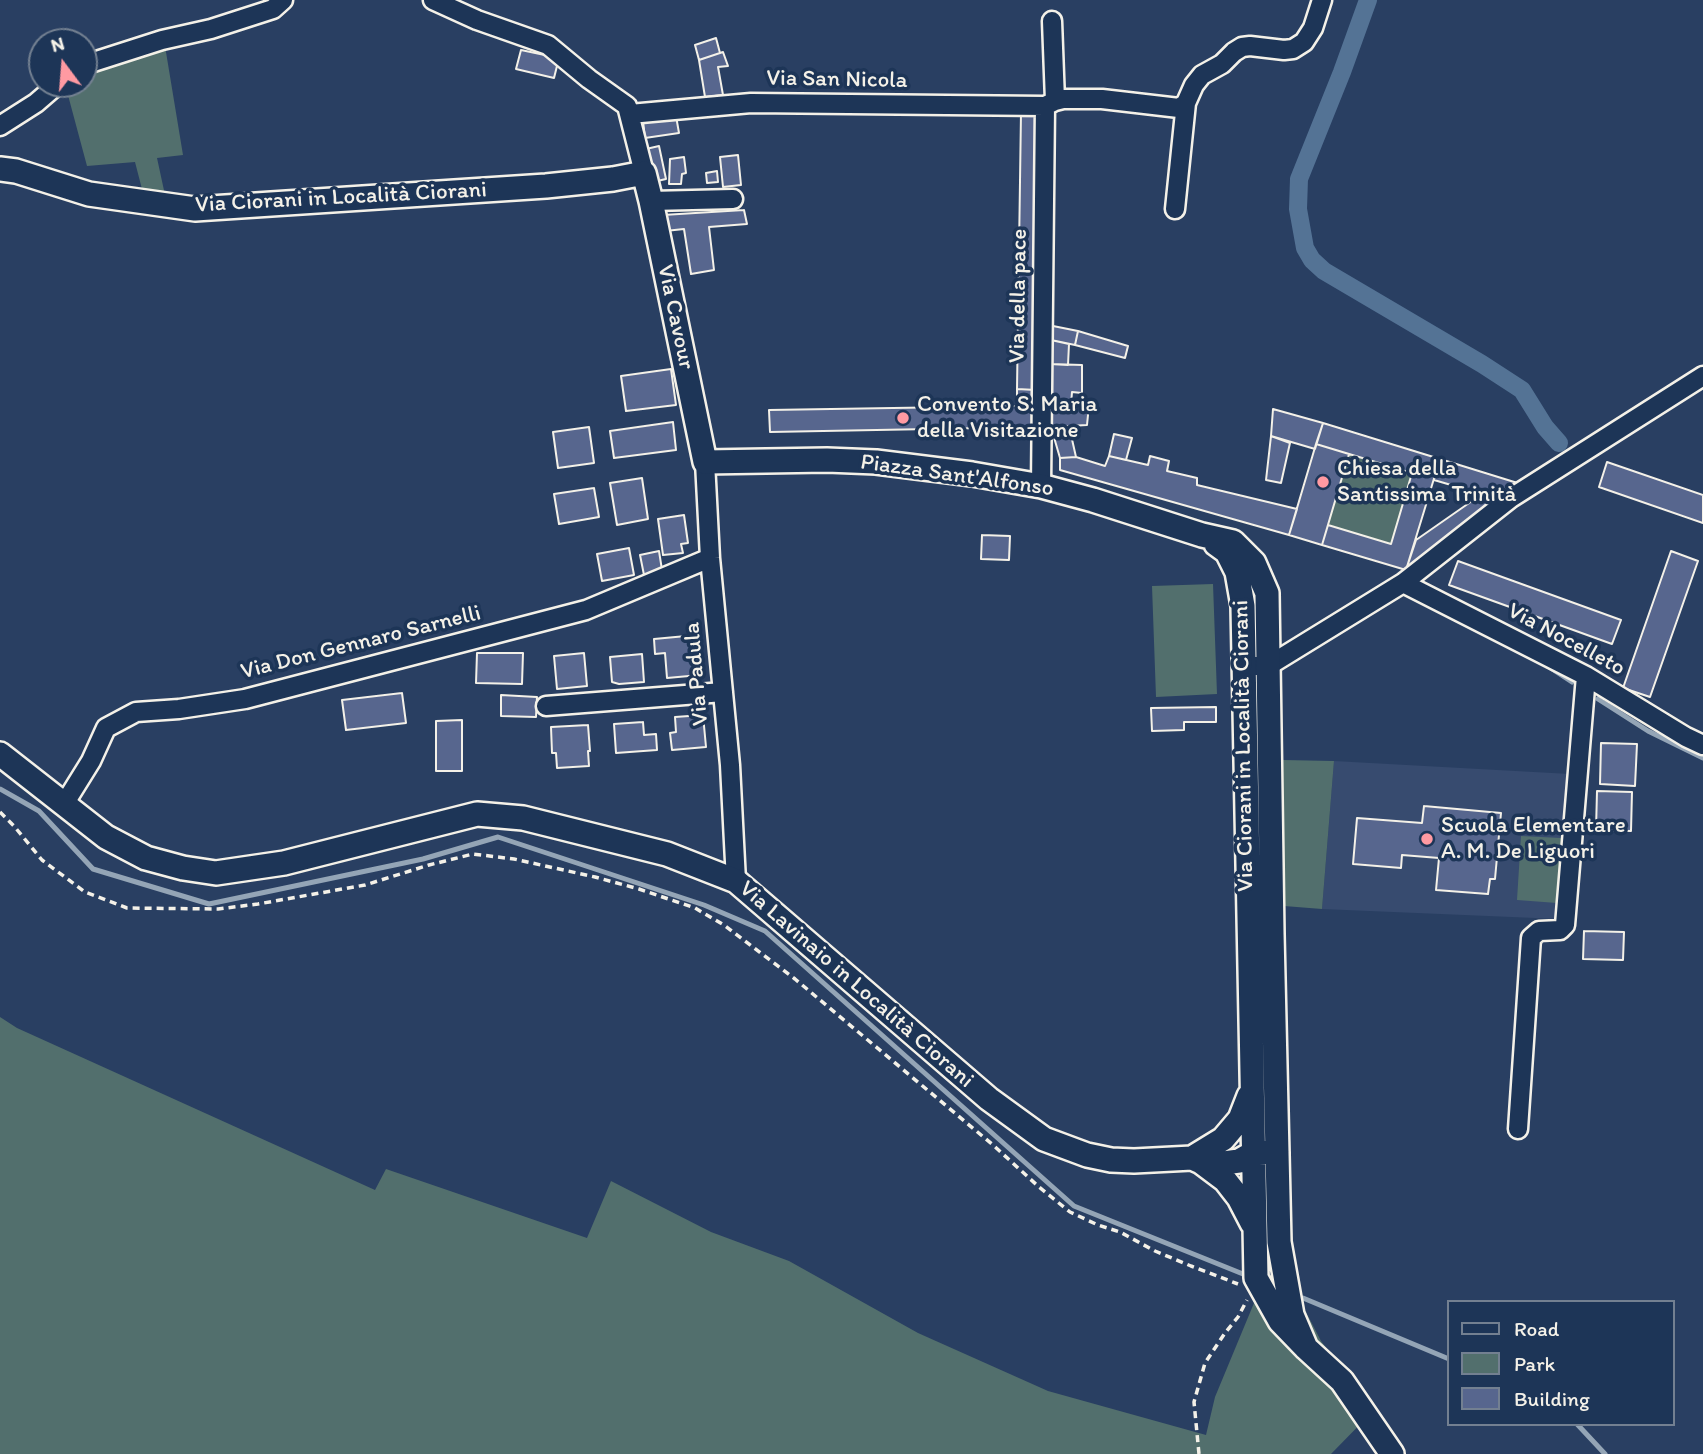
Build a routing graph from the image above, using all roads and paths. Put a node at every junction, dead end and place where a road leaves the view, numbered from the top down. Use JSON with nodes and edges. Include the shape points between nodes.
{"nodes":[{"id":1,"x":283,"y":0,"type":"edge"},
{"id":2,"x":433,"y":0,"type":"edge"},
{"id":3,"x":1322,"y":0,"type":"edge"},
{"id":4,"x":1052,"y":21,"type":"dead end"},
{"id":5,"x":98,"y":61,"type":"edge"},
{"id":6,"x":42,"y":98,"type":"edge"},
{"id":7,"x":1050,"y":103,"type":"junction"},
{"id":8,"x":1186,"y":103,"type":"junction"},
{"id":9,"x":630,"y":114,"type":"junction"},
{"id":10,"x":0,"y":126,"type":"edge"},
{"id":11,"x":0,"y":170,"type":"edge"},
{"id":12,"x":644,"y":173,"type":"junction"},
{"id":13,"x":733,"y":200,"type":"dead end"},
{"id":14,"x":651,"y":201,"type":"junction"},
{"id":15,"x":1175,"y":209,"type":"dead end"},
{"id":16,"x":1703,"y":376,"type":"edge"},
{"id":17,"x":705,"y":462,"type":"junction"},
{"id":18,"x":1041,"y":486,"type":"junction"},
{"id":19,"x":1202,"y":535,"type":"junction"},
{"id":20,"x":710,"y":558,"type":"junction"},
{"id":21,"x":1403,"y":583,"type":"junction"},
{"id":22,"x":1244,"y":666,"type":"junction"},
{"id":23,"x":1268,"y":666,"type":"junction"},
{"id":24,"x":1586,"y":676,"type":"junction"},
{"id":25,"x":723,"y":692,"type":"junction"},
{"id":26,"x":546,"y":706,"type":"dead end"},
{"id":27,"x":1703,"y":745,"type":"edge"},
{"id":28,"x":0,"y":754,"type":"edge"},
{"id":29,"x":68,"y":808,"type":"junction"},
{"id":30,"x":0,"y":812,"type":"edge"},
{"id":31,"x":736,"y":881,"type":"junction"},
{"id":32,"x":1252,"y":1087,"type":"junction"},
{"id":33,"x":1518,"y":1129,"type":"dead end"},
{"id":34,"x":1277,"y":1152,"type":"junction"},
{"id":35,"x":1254,"y":1153,"type":"junction"},
{"id":36,"x":1198,"y":1157,"type":"junction"},
{"id":37,"x":1255,"y":1229,"type":"junction"},
{"id":38,"x":1264,"y":1290,"type":"junction"},
{"id":39,"x":1306,"y":1348,"type":"junction"},
{"id":40,"x":1199,"y":1454,"type":"edge"},
{"id":41,"x":1392,"y":1454,"type":"edge"}],
"edges":[{"from":1,"to":5,"type":"street","via":[[273,9]]},
{"from":2,"to":9,"type":"street","via":[[548,45],[627,106]]},
{"from":3,"to":8,"type":"street","via":[[1304,42],[1284,50],[1242,47],[1202,75]]},
{"from":4,"to":7,"type":"street","name":"Via della pace"},
{"from":6,"to":10,"type":"street"},
{"from":7,"to":8,"type":"street","name":"Via San Nicola","via":[[1102,99],[1179,108]]},
{"from":7,"to":9,"type":"street","name":"Via San Nicola","via":[[751,103]]},
{"from":7,"to":18,"type":"street","name":"Via della pace"},
{"from":8,"to":15,"type":"street"},
{"from":9,"to":12,"type":"street"},
{"from":11,"to":12,"type":"street","name":"Via Ciorani in Località Ciorani","via":[[89,194],[195,209],[546,186]]},
{"from":12,"to":14,"type":"street","name":"Via Cavour"},
{"from":13,"to":14,"type":"street"},
{"from":14,"to":17,"type":"street","name":"Via Cavour"},
{"from":16,"to":21,"type":"street","via":[[1511,498]]},
{"from":17,"to":18,"type":"street","name":"Piazza Sant'Alfonso","via":[[876,462]]},
{"from":17,"to":20,"type":"street","name":"Via Padula"},
{"from":18,"to":19,"type":"street","name":"Piazza Sant'Alfonso"},
{"from":19,"to":22,"type":"street","name":"Via Ciorani in Località Ciorani","via":[[1227,552],[1237,572]]},
{"from":19,"to":23,"type":"street","name":"Via Ciorani in Località Ciorani","via":[[1233,542],[1254,563],[1267,593]]},
{"from":20,"to":25,"type":"street","name":"Via Padula"},
{"from":20,"to":29,"type":"street","name":"Via Don Gennaro Sarnelli","via":[[586,610],[245,699],[136,712],[106,728],[68,798]]},
{"from":21,"to":23,"type":"street"},
{"from":21,"to":24,"type":"street","name":"Via Nocelleto"},
{"from":22,"to":23,"type":"street"},
{"from":22,"to":32,"type":"street","name":"Via Ciorani in Località Ciorani"},
{"from":23,"to":34,"type":"street","name":"Via Ciorani in Località Ciorani"},
{"from":24,"to":27,"type":"street","name":"Via Nocelleto"},
{"from":24,"to":33,"type":"street","via":[[1565,925],[1560,930],[1539,931],[1531,938]]},
{"from":25,"to":26,"type":"street"},
{"from":25,"to":31,"type":"street","name":"Via Padula"},
{"from":28,"to":29,"type":"street","name":"Via Lavinaio in Località Ciorani"},
{"from":29,"to":31,"type":"street","name":"Via Lavinaio in Località Ciorani","via":[[106,837],[146,858],[216,873],[284,863],[477,814],[523,818],[667,854]]},
{"from":30,"to":38,"type":"path","via":[[42,860],[85,892],[127,908],[218,909],[258,904],[365,885],[473,854],[595,877],[695,908],[795,979],[1070,1212],[1191,1266]]},
{"from":31,"to":36,"type":"street","name":"Via Lavinaio in Località Ciorani","via":[[989,1099],[1045,1139],[1111,1160]]},
{"from":32,"to":35,"type":"street","name":"Via Ciorani in Località Ciorani"},
{"from":32,"to":36,"type":"street","via":[[1240,1119]]},
{"from":34,"to":35,"type":"street","name":"Via Lavinaio in Località Ciorani"},
{"from":34,"to":39,"type":"street","name":"Via Ciorani in Località Ciorani","via":[[1279,1242],[1292,1315]]},
{"from":35,"to":36,"type":"street","name":"Via Lavinaio in Località Ciorani","via":[[1224,1163]]},
{"from":35,"to":37,"type":"street","name":"Via Ciorani in Località Ciorani"},
{"from":36,"to":37,"type":"street","via":[[1225,1180]]},
{"from":37,"to":38,"type":"street","name":"Via Ciorani in Località Ciorani","via":[[1256,1278]]},
{"from":38,"to":39,"type":"street","name":"Via Ciorani in Località Ciorani","via":[[1280,1321]]},
{"from":38,"to":40,"type":"path","via":[[1248,1299],[1205,1363],[1195,1402]]},
{"from":39,"to":41,"type":"street","name":"Via Ciorani in Località Ciorani","via":[[1342,1381]]}]}
